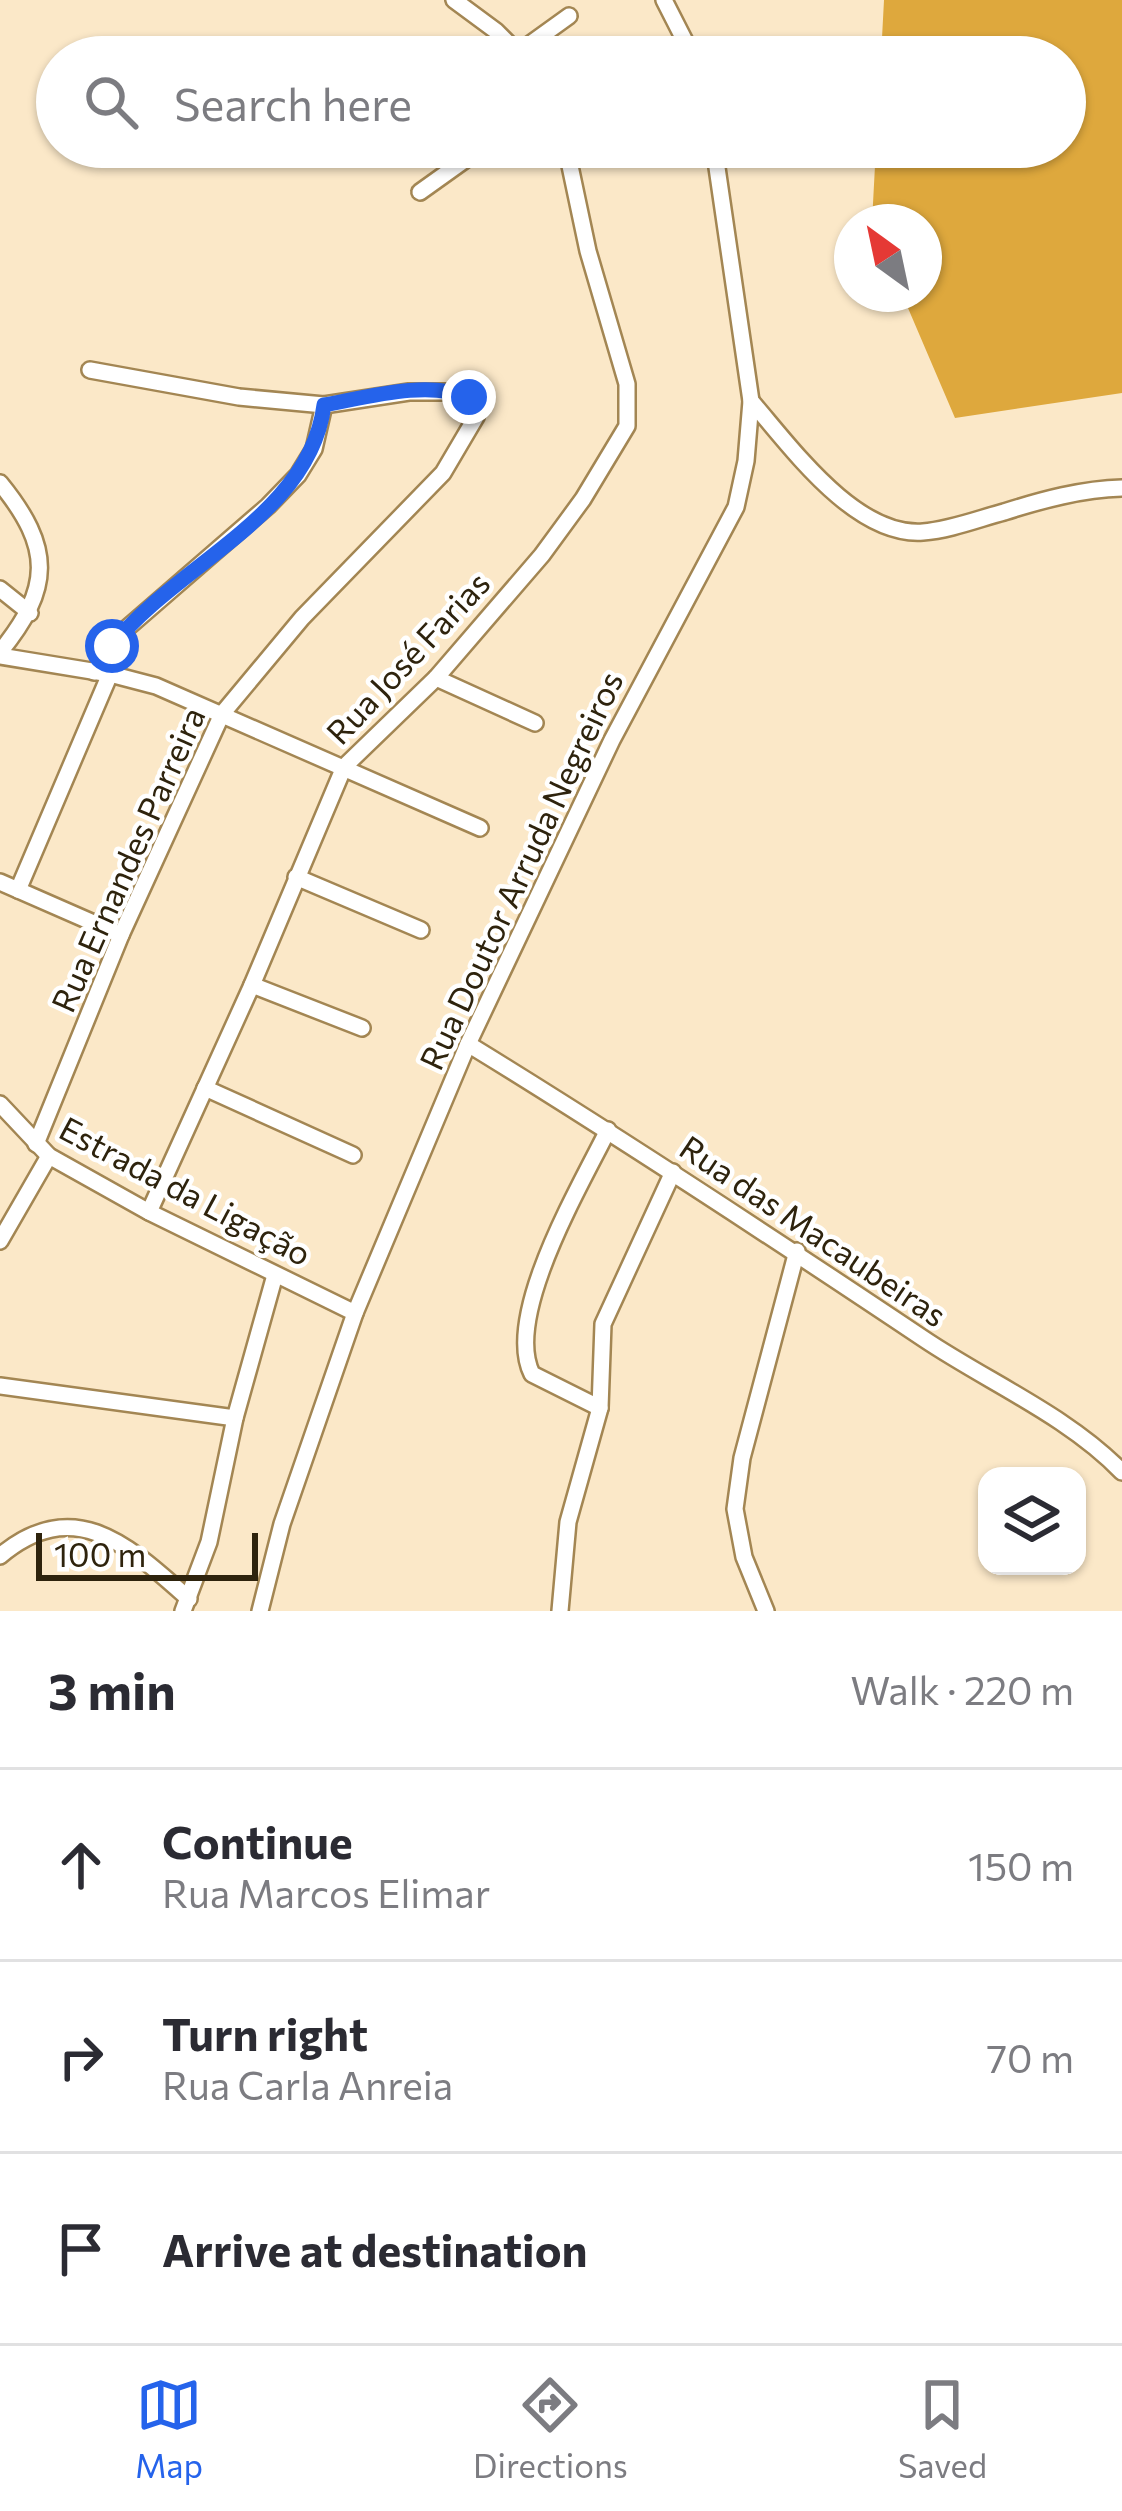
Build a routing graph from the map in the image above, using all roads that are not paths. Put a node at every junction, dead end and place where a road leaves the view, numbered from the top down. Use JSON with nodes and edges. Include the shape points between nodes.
{"nodes":[{"id":1,"x":454,"y":0,"type":"edge"},
{"id":2,"x":664,"y":0,"type":"edge"},
{"id":3,"x":569,"y":16,"type":"dead end"},
{"id":4,"x":499,"y":36,"type":"edge"},
{"id":5,"x":544,"y":36,"type":"edge"},
{"id":6,"x":682,"y":36,"type":"edge"},
{"id":7,"x":454,"y":168,"type":"edge"},
{"id":8,"x":571,"y":168,"type":"edge"},
{"id":9,"x":717,"y":168,"type":"edge"},
{"id":10,"x":420,"y":192,"type":"dead end"},
{"id":11,"x":90,"y":370,"type":"dead end"},
{"id":12,"x":751,"y":401,"type":"junction"},
{"id":13,"x":324,"y":405,"type":"junction"},
{"id":14,"x":0,"y":483,"type":"edge"},
{"id":15,"x":1119,"y":494,"type":"edge"},
{"id":16,"x":0,"y":589,"type":"edge"},
{"id":17,"x":30,"y":614,"type":"junction"},
{"id":18,"x":0,"y":654,"type":"edge"},
{"id":19,"x":102,"y":673,"type":"junction"},
{"id":20,"x":436,"y":678,"type":"junction"},
{"id":21,"x":222,"y":714,"type":"junction"},
{"id":22,"x":535,"y":724,"type":"dead end"},
{"id":23,"x":344,"y":767,"type":"junction"},
{"id":24,"x":480,"y":828,"type":"dead end"},
{"id":25,"x":296,"y":877,"type":"junction"},
{"id":26,"x":0,"y":882,"type":"edge"},
{"id":27,"x":18,"y":890,"type":"junction"},
{"id":28,"x":421,"y":930,"type":"dead end"},
{"id":29,"x":121,"y":935,"type":"junction"},
{"id":30,"x":252,"y":985,"type":"junction"},
{"id":31,"x":362,"y":1028,"type":"dead end"},
{"id":32,"x":468,"y":1044,"type":"junction"},
{"id":33,"x":205,"y":1088,"type":"junction"},
{"id":34,"x":0,"y":1104,"type":"edge"},
{"id":35,"x":608,"y":1130,"type":"junction"},
{"id":36,"x":42,"y":1150,"type":"junction"},
{"id":37,"x":353,"y":1154,"type":"dead end"},
{"id":38,"x":673,"y":1172,"type":"junction"},
{"id":39,"x":149,"y":1212,"type":"junction"},
{"id":40,"x":0,"y":1241,"type":"edge"},
{"id":41,"x":797,"y":1252,"type":"junction"},
{"id":42,"x":275,"y":1275,"type":"junction"},
{"id":43,"x":355,"y":1313,"type":"junction"},
{"id":44,"x":0,"y":1386,"type":"edge"},
{"id":45,"x":601,"y":1408,"type":"junction"},
{"id":46,"x":235,"y":1418,"type":"junction"},
{"id":47,"x":1122,"y":1472,"type":"edge"},
{"id":48,"x":0,"y":1556,"type":"edge"},
{"id":49,"x":186,"y":1605,"type":"edge"},
{"id":50,"x":260,"y":1611,"type":"edge"},
{"id":51,"x":560,"y":1611,"type":"edge"},
{"id":52,"x":766,"y":1611,"type":"edge"}],
"edges":[{"from":1,"to":4,"type":"street"},
{"from":2,"to":6,"type":"street"},
{"from":3,"to":5,"type":"street"},
{"from":7,"to":10,"type":"street"},
{"from":8,"to":20,"type":"street","name":"Rua José Farias","via":[[627,384],[628,426],[542,555]]},
{"from":9,"to":12,"type":"street","name":"Rua Doutor Arruda Negreiros"},
{"from":11,"to":13,"type":"street"},
{"from":12,"to":15,"type":"street","via":[[837,494],[898,529],[944,529],[1072,494]]},
{"from":12,"to":32,"type":"street","name":"Rua Doutor Arruda Negreiros","via":[[736,506],[612,740]]},
{"from":13,"to":19,"type":"street","via":[[298,475],[119,637]]},
{"from":13,"to":21,"type":"street","name":"Rua Ernandes Parreira","via":[[455,392],[476,409],[443,472]]},
{"from":14,"to":17,"type":"street","via":[[36,541]]},
{"from":16,"to":17,"type":"street"},
{"from":17,"to":18,"type":"street"},
{"from":18,"to":19,"type":"street"},
{"from":19,"to":21,"type":"street"},
{"from":19,"to":27,"type":"street"},
{"from":20,"to":22,"type":"street"},
{"from":20,"to":23,"type":"street","name":"Rua José Farias"},
{"from":21,"to":23,"type":"street"},
{"from":21,"to":29,"type":"street","name":"Rua Ernandes Parreira"},
{"from":23,"to":24,"type":"street"},
{"from":23,"to":25,"type":"street","name":"Rua José Farias"},
{"from":25,"to":28,"type":"street"},
{"from":25,"to":30,"type":"street","name":"Rua José Farias"},
{"from":26,"to":27,"type":"street"},
{"from":27,"to":29,"type":"street"},
{"from":29,"to":36,"type":"street","name":"Rua Ernandes Parreira"},
{"from":30,"to":31,"type":"street"},
{"from":30,"to":33,"type":"street","name":"Rua José Farias"},
{"from":32,"to":35,"type":"street","name":"Rua das Macaubeiras"},
{"from":32,"to":43,"type":"street","name":"Rua Doutor Arruda Negreiros"},
{"from":33,"to":37,"type":"street"},
{"from":33,"to":39,"type":"street","name":"Rua José Farias"},
{"from":34,"to":36,"type":"street","name":"Estrada da Ligação"},
{"from":35,"to":38,"type":"street","name":"Rua das Macaubeiras"},
{"from":35,"to":45,"type":"street","via":[[537,1276],[526,1363],[532,1374]]},
{"from":36,"to":39,"type":"street","name":"Estrada da Ligação"},
{"from":36,"to":40,"type":"street","name":"Rua Ernandes Parreira"},
{"from":38,"to":41,"type":"street","name":"Rua das Macaubeiras"},
{"from":38,"to":45,"type":"street","via":[[607,1311]]},
{"from":39,"to":42,"type":"street","name":"Estrada da Ligação"},
{"from":41,"to":47,"type":"street","name":"Rua das Macaubeiras"},
{"from":41,"to":52,"type":"street","via":[[735,1509]]},
{"from":42,"to":43,"type":"street","name":"Estrada da Ligação"},
{"from":42,"to":46,"type":"street"},
{"from":43,"to":50,"type":"street","name":"Rua Doutor Arruda Negreiros"},
{"from":44,"to":46,"type":"street"},
{"from":45,"to":51,"type":"street","via":[[568,1522]]},
{"from":46,"to":49,"type":"street","via":[[209,1543]]},
{"from":48,"to":49,"type":"street","via":[[43,1529],[98,1532],[141,1556]]}]}
